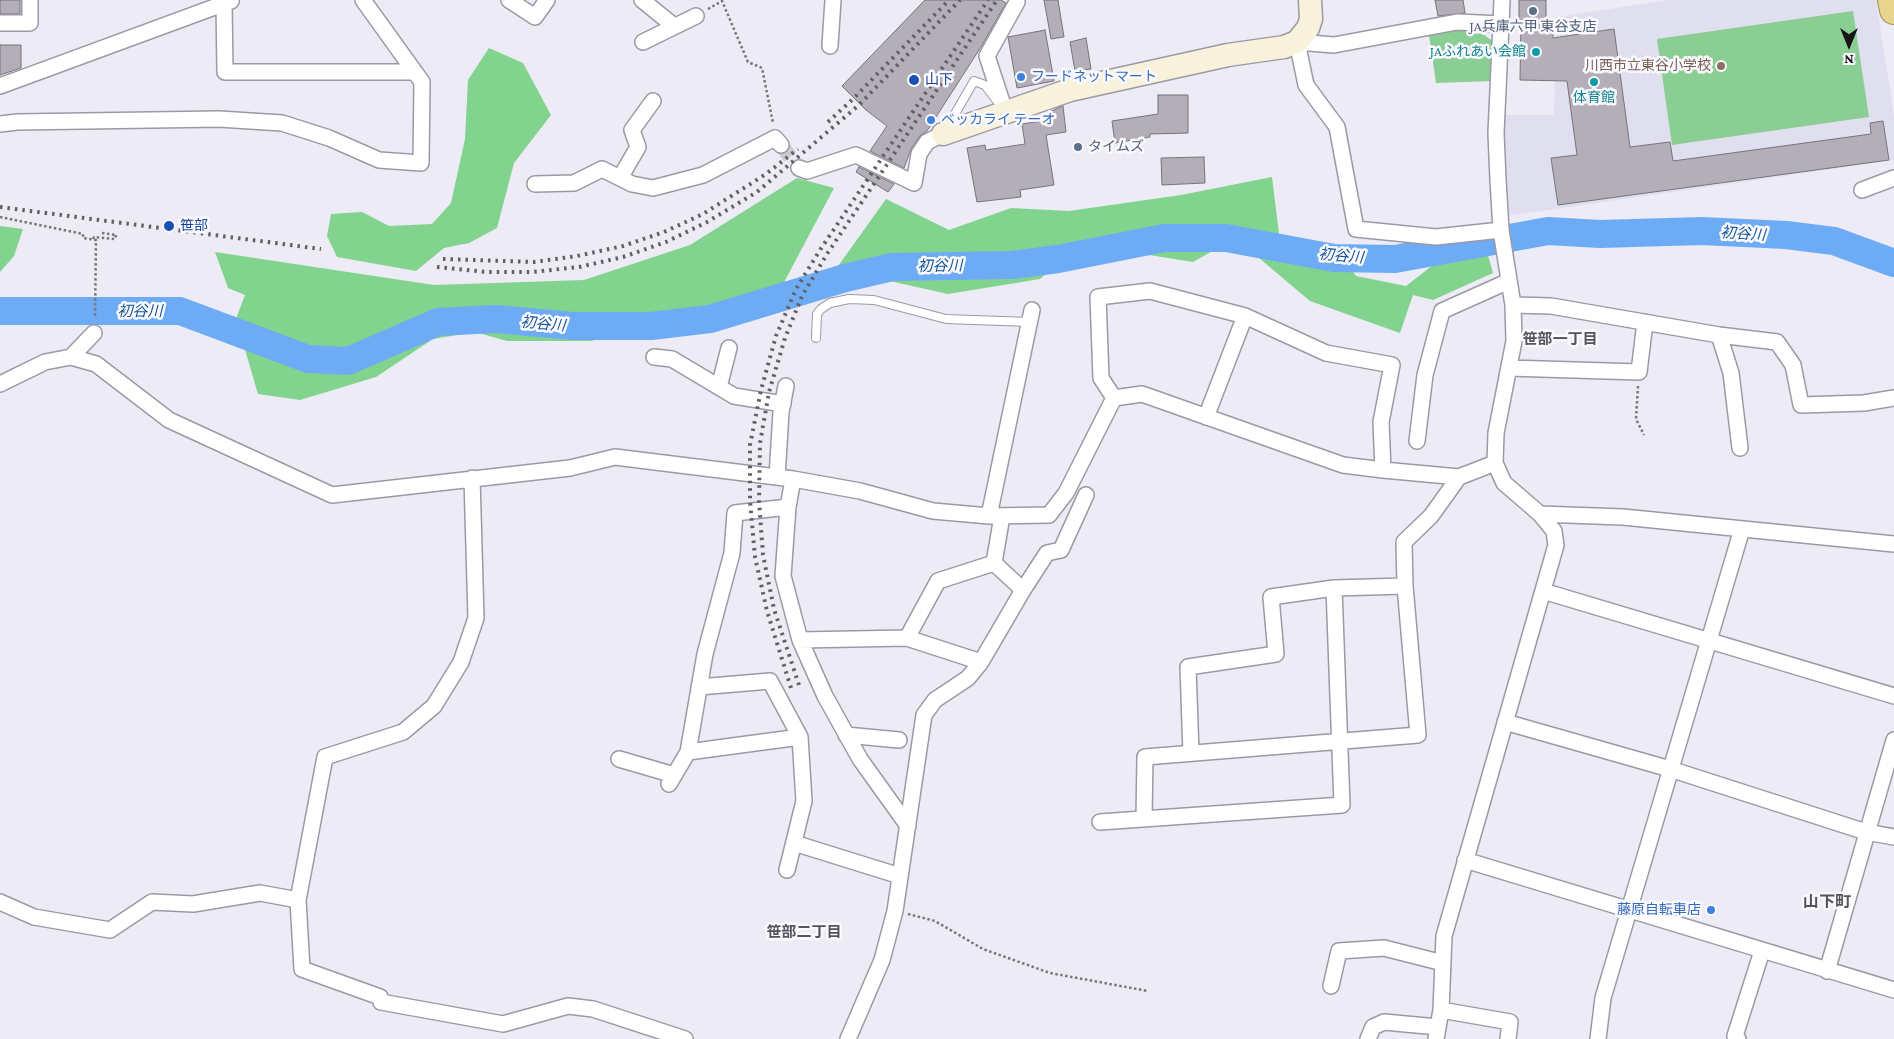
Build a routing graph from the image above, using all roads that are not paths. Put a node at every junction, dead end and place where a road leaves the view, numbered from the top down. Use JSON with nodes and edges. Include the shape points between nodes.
{"nodes":[{"id":1,"x":30,"y":0,"type":"edge"},
{"id":2,"x":363,"y":0,"type":"edge"},
{"id":3,"x":509,"y":0,"type":"edge"},
{"id":4,"x":547,"y":0,"type":"edge"},
{"id":5,"x":642,"y":0,"type":"edge"},
{"id":6,"x":833,"y":0,"type":"edge"},
{"id":7,"x":1310,"y":0,"type":"edge"},
{"id":8,"x":1502,"y":0,"type":"edge"},
{"id":9,"x":1892,"y":0,"type":"edge"},
{"id":10,"x":228,"y":2,"type":"edge"},
{"id":11,"x":1018,"y":2,"type":"dead end"},
{"id":12,"x":1894,"y":10,"type":"edge"},
{"id":13,"x":696,"y":16,"type":"dead end"},
{"id":14,"x":0,"y":23,"type":"edge"},
{"id":15,"x":1501,"y":24,"type":"junction"},
{"id":16,"x":674,"y":26,"type":"junction"},
{"id":17,"x":643,"y":42,"type":"dead end"},
{"id":18,"x":1297,"y":42,"type":"junction"},
{"id":19,"x":830,"y":46,"type":"dead end"},
{"id":20,"x":415,"y":72,"type":"junction"},
{"id":21,"x":0,"y":86,"type":"edge"},
{"id":22,"x":653,"y":100,"type":"dead end"},
{"id":23,"x":1005,"y":111,"type":"junction"},
{"id":24,"x":0,"y":124,"type":"edge"},
{"id":25,"x":943,"y":134,"type":"junction"},
{"id":26,"x":778,"y":141,"type":"road end"},
{"id":27,"x":799,"y":168,"type":"dead end"},
{"id":28,"x":620,"y":178,"type":"junction"},
{"id":29,"x":1894,"y":178,"type":"edge"},
{"id":30,"x":535,"y":184,"type":"dead end"},
{"id":31,"x":1862,"y":190,"type":"dead end"},
{"id":32,"x":1501,"y":230,"type":"junction"},
{"id":33,"x":1509,"y":281,"type":"junction"},
{"id":34,"x":1513,"y":305,"type":"junction"},
{"id":35,"x":1031,"y":316,"type":"joint"},
{"id":36,"x":1245,"y":316,"type":"junction"},
{"id":37,"x":1645,"y":322,"type":"junction"},
{"id":38,"x":94,"y":333,"type":"road end"},
{"id":39,"x":1719,"y":335,"type":"junction"},
{"id":40,"x":816,"y":338,"type":"dead end"},
{"id":41,"x":729,"y":348,"type":"dead end"},
{"id":42,"x":71,"y":357,"type":"junction"},
{"id":43,"x":654,"y":357,"type":"dead end"},
{"id":44,"x":1509,"y":368,"type":"junction"},
{"id":45,"x":0,"y":384,"type":"edge"},
{"id":46,"x":786,"y":386,"type":"dead end"},
{"id":47,"x":719,"y":387,"type":"junction"},
{"id":48,"x":1114,"y":398,"type":"junction"},
{"id":49,"x":1894,"y":398,"type":"edge"},
{"id":50,"x":783,"y":404,"type":"junction"},
{"id":51,"x":1206,"y":417,"type":"junction"},
{"id":52,"x":1417,"y":441,"type":"dead end"},
{"id":53,"x":1740,"y":448,"type":"dead end"},
{"id":54,"x":1495,"y":463,"type":"junction"},
{"id":55,"x":1383,"y":470,"type":"junction"},
{"id":56,"x":777,"y":477,"type":"junction"},
{"id":57,"x":1459,"y":477,"type":"junction"},
{"id":58,"x":472,"y":478,"type":"junction"},
{"id":59,"x":793,"y":479,"type":"junction"},
{"id":60,"x":1086,"y":494,"type":"dead end"},
{"id":61,"x":788,"y":507,"type":"junction"},
{"id":62,"x":1540,"y":514,"type":"junction"},
{"id":63,"x":995,"y":516,"type":"junction"},
{"id":64,"x":1742,"y":529,"type":"junction"},
{"id":65,"x":1894,"y":544,"type":"edge"},
{"id":66,"x":994,"y":563,"type":"junction"},
{"id":67,"x":1406,"y":586,"type":"junction"},
{"id":68,"x":1334,"y":588,"type":"junction"},
{"id":69,"x":1023,"y":590,"type":"junction"},
{"id":70,"x":1543,"y":591,"type":"junction"},
{"id":71,"x":906,"y":638,"type":"junction"},
{"id":72,"x":800,"y":640,"type":"junction"},
{"id":73,"x":1710,"y":641,"type":"junction"},
{"id":74,"x":981,"y":662,"type":"junction"},
{"id":75,"x":699,"y":687,"type":"junction"},
{"id":76,"x":1894,"y":696,"type":"edge"},
{"id":77,"x":1505,"y":722,"type":"junction"},
{"id":78,"x":846,"y":735,"type":"junction"},
{"id":79,"x":800,"y":737,"type":"junction"},
{"id":80,"x":900,"y":740,"type":"dead end"},
{"id":81,"x":1894,"y":740,"type":"edge"},
{"id":82,"x":1340,"y":741,"type":"junction"},
{"id":83,"x":688,"y":752,"type":"junction"},
{"id":84,"x":1191,"y":753,"type":"junction"},
{"id":85,"x":619,"y":759,"type":"dead end"},
{"id":86,"x":1670,"y":769,"type":"junction"},
{"id":87,"x":1144,"y":819,"type":"junction"},
{"id":88,"x":1100,"y":822,"type":"dead end"},
{"id":89,"x":908,"y":826,"type":"junction"},
{"id":90,"x":1866,"y":832,"type":"junction"},
{"id":91,"x":1894,"y":837,"type":"edge"},
{"id":92,"x":794,"y":844,"type":"junction"},
{"id":93,"x":1465,"y":860,"type":"junction"},
{"id":94,"x":787,"y":870,"type":"dead end"},
{"id":95,"x":900,"y":876,"type":"junction"},
{"id":96,"x":298,"y":900,"type":"junction"},
{"id":97,"x":0,"y":902,"type":"edge"},
{"id":98,"x":1629,"y":910,"type":"junction"},
{"id":99,"x":1762,"y":951,"type":"junction"},
{"id":100,"x":1443,"y":963,"type":"junction"},
{"id":101,"x":1827,"y":971,"type":"junction"},
{"id":102,"x":1331,"y":986,"type":"dead end"},
{"id":103,"x":1894,"y":990,"type":"edge"},
{"id":104,"x":1441,"y":1010,"type":"junction"},
{"id":105,"x":1437,"y":1033,"type":"edge"},
{"id":106,"x":685,"y":1039,"type":"edge"},
{"id":107,"x":848,"y":1039,"type":"edge"},
{"id":108,"x":1368,"y":1039,"type":"edge"},
{"id":109,"x":1508,"y":1039,"type":"edge"},
{"id":110,"x":1598,"y":1039,"type":"edge"},
{"id":111,"x":1738,"y":1039,"type":"edge"}],
"edges":[{"from":1,"to":14,"type":"street","via":[[30,23]]},
{"from":2,"to":20,"type":"street"},
{"from":3,"to":4,"type":"street","via":[[535,17]]},
{"from":5,"to":16,"type":"street"},
{"from":6,"to":19,"type":"street"},
{"from":7,"to":18,"type":"street","via":[[1311,19]]},
{"from":8,"to":15,"type":"street"},
{"from":9,"to":12,"type":"highway"},
{"from":10,"to":20,"type":"street","via":[[225,72]]},
{"from":10,"to":21,"type":"street"},
{"from":11,"to":23,"type":"street","via":[[987,56]]},
{"from":13,"to":16,"type":"street"},
{"from":15,"to":18,"type":"street","via":[[1457,22],[1334,45]]},
{"from":15,"to":32,"type":"street","via":[[1496,133]]},
{"from":16,"to":17,"type":"street"},
{"from":18,"to":23,"type":"street","via":[[1114,79]]},
{"from":18,"to":32,"type":"street","via":[[1306,84],[1337,127],[1356,229],[1436,237]]},
{"from":20,"to":24,"type":"street","via":[[422,82],[421,163],[379,160],[282,122],[219,119]]},
{"from":22,"to":28,"type":"street","via":[[632,130],[638,147]]},
{"from":23,"to":25,"type":"street"},
{"from":23,"to":25,"type":"lane","via":[[985,85],[974,81]]},
{"from":25,"to":27,"type":"street","via":[[926,142],[919,154],[914,183],[856,155],[807,171]]},
{"from":26,"to":28,"type":"street","via":[[703,175],[653,188]]},
{"from":28,"to":30,"type":"street","via":[[602,169],[574,183]]},
{"from":29,"to":31,"type":"street"},
{"from":32,"to":33,"type":"street"},
{"from":33,"to":34,"type":"street"},
{"from":33,"to":52,"type":"street","via":[[1442,311],[1425,375]]},
{"from":34,"to":37,"type":"street","via":[[1551,306]]},
{"from":34,"to":44,"type":"street","via":[[1514,341]]},
{"from":35,"to":40,"type":"lane","via":[[946,319],[874,300],[849,299],[821,309],[817,314]]},
{"from":35,"to":63,"type":"street"},
{"from":36,"to":48,"type":"street","via":[[1150,291],[1098,297],[1101,378]]},
{"from":36,"to":51,"type":"street"},
{"from":36,"to":55,"type":"street","via":[[1326,353],[1392,366],[1382,422]]},
{"from":37,"to":39,"type":"street"},
{"from":37,"to":44,"type":"street","via":[[1639,372]]},
{"from":38,"to":42,"type":"street"},
{"from":39,"to":49,"type":"street","via":[[1777,342],[1794,365],[1801,406]]},
{"from":39,"to":53,"type":"street","via":[[1730,373]]},
{"from":41,"to":47,"type":"street"},
{"from":42,"to":45,"type":"street","via":[[45,362]]},
{"from":42,"to":58,"type":"street","via":[[96,364],[170,420],[332,494]]},
{"from":43,"to":47,"type":"street","via":[[672,359]]},
{"from":44,"to":54,"type":"street","via":[[1496,433]]},
{"from":46,"to":50,"type":"street"},
{"from":47,"to":50,"type":"street","via":[[734,396]]},
{"from":48,"to":51,"type":"street","via":[[1142,394]]},
{"from":48,"to":63,"type":"street","via":[[1066,493],[1048,514]]},
{"from":50,"to":56,"type":"street"},
{"from":51,"to":55,"type":"street","via":[[1343,465]]},
{"from":54,"to":57,"type":"street"},
{"from":54,"to":62,"type":"street","via":[[1504,483]]},
{"from":55,"to":57,"type":"street"},
{"from":56,"to":58,"type":"street","via":[[615,456],[570,468]]},
{"from":56,"to":59,"type":"street"},
{"from":57,"to":67,"type":"street","via":[[1431,516],[1404,542]]},
{"from":58,"to":96,"type":"street","via":[[476,618],[461,662],[434,706],[403,732],[325,757]]},
{"from":59,"to":61,"type":"street"},
{"from":59,"to":63,"type":"street","via":[[860,491],[933,511]]},
{"from":60,"to":69,"type":"street","via":[[1061,550],[1047,554]]},
{"from":61,"to":72,"type":"street","via":[[783,576]]},
{"from":61,"to":75,"type":"street","via":[[735,513],[732,554]]},
{"from":62,"to":64,"type":"street","via":[[1623,517]]},
{"from":62,"to":70,"type":"street","via":[[1554,531],[1556,545]]},
{"from":63,"to":66,"type":"street"},
{"from":64,"to":65,"type":"street"},
{"from":64,"to":73,"type":"street"},
{"from":66,"to":69,"type":"street"},
{"from":66,"to":71,"type":"street","via":[[938,581]]},
{"from":67,"to":68,"type":"street"},
{"from":67,"to":82,"type":"street","via":[[1418,735]]},
{"from":68,"to":82,"type":"street"},
{"from":68,"to":84,"type":"street","via":[[1271,597],[1276,654],[1188,667]]},
{"from":69,"to":74,"type":"street"},
{"from":70,"to":73,"type":"street"},
{"from":70,"to":77,"type":"street"},
{"from":71,"to":72,"type":"street"},
{"from":71,"to":74,"type":"street"},
{"from":72,"to":78,"type":"street"},
{"from":73,"to":76,"type":"street"},
{"from":73,"to":86,"type":"street"},
{"from":74,"to":89,"type":"street","via":[[968,678],[935,700],[924,715]]},
{"from":75,"to":79,"type":"street","via":[[770,681]]},
{"from":75,"to":83,"type":"street"},
{"from":77,"to":86,"type":"street"},
{"from":77,"to":93,"type":"street"},
{"from":78,"to":80,"type":"street"},
{"from":78,"to":89,"type":"street","via":[[860,760]]},
{"from":79,"to":83,"type":"street"},
{"from":79,"to":92,"type":"street","via":[[804,802]]},
{"from":81,"to":90,"type":"street"},
{"from":82,"to":84,"type":"street"},
{"from":82,"to":87,"type":"street","via":[[1342,805]]},
{"from":83,"to":85,"type":"street","via":[[672,780]]},
{"from":84,"to":87,"type":"street","via":[[1145,757]]},
{"from":86,"to":90,"type":"street"},
{"from":86,"to":98,"type":"street"},
{"from":87,"to":88,"type":"street"},
{"from":89,"to":95,"type":"street"},
{"from":90,"to":91,"type":"street"},
{"from":90,"to":101,"type":"street"},
{"from":92,"to":94,"type":"street"},
{"from":92,"to":95,"type":"street"},
{"from":93,"to":98,"type":"street"},
{"from":93,"to":100,"type":"street","via":[[1444,936]]},
{"from":95,"to":107,"type":"street","via":[[882,960]]},
{"from":96,"to":97,"type":"street","via":[[260,893],[194,904],[152,902],[110,930],[34,917]]},
{"from":96,"to":106,"type":"street","via":[[302,969],[380,997],[381,1002],[503,1024],[568,1006],[593,1009]]},
{"from":98,"to":99,"type":"street"},
{"from":98,"to":110,"type":"street","via":[[1603,998]]},
{"from":99,"to":101,"type":"street"},
{"from":99,"to":111,"type":"street","via":[[1735,1036]]},
{"from":100,"to":102,"type":"street","via":[[1384,948],[1339,951]]},
{"from":100,"to":104,"type":"street"},
{"from":101,"to":103,"type":"street"},
{"from":104,"to":105,"type":"street"},
{"from":104,"to":109,"type":"street","via":[[1510,1022]]},
{"from":105,"to":108,"type":"street","via":[[1384,1022],[1373,1027]]}]}
